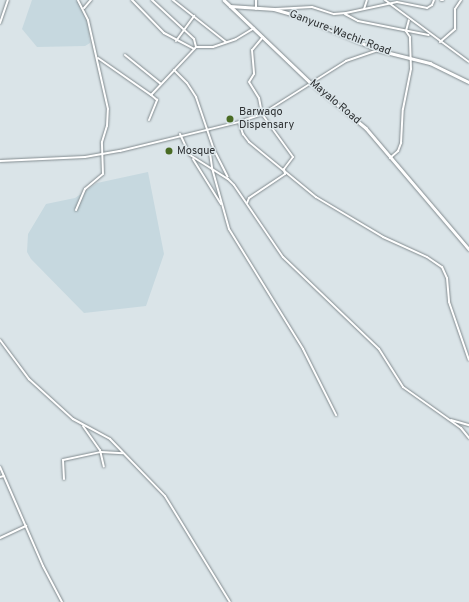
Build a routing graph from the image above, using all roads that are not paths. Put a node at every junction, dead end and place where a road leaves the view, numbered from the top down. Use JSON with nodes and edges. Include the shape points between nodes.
{"nodes":[{"id":1,"x":8,"y":0,"type":"edge"},
{"id":2,"x":78,"y":0,"type":"edge"},
{"id":3,"x":91,"y":0,"type":"edge"},
{"id":4,"x":132,"y":0,"type":"edge"},
{"id":5,"x":152,"y":0,"type":"edge"},
{"id":6,"x":173,"y":0,"type":"edge"},
{"id":7,"x":224,"y":0,"type":"edge"},
{"id":8,"x":256,"y":0,"type":"edge"},
{"id":9,"x":367,"y":0,"type":"edge"},
{"id":10,"x":385,"y":0,"type":"edge"},
{"id":11,"x":434,"y":0,"type":"edge"},
{"id":12,"x":461,"y":0,"type":"edge"},
{"id":13,"x":390,"y":4,"type":"junction"},
{"id":14,"x":230,"y":6,"type":"junction"},
{"id":15,"x":84,"y":8,"type":"junction"},
{"id":16,"x":256,"y":9,"type":"junction"},
{"id":17,"x":274,"y":9,"type":"junction"},
{"id":18,"x":364,"y":9,"type":"junction"},
{"id":19,"x":344,"y":13,"type":"junction"},
{"id":20,"x":194,"y":16,"type":"junction"},
{"id":21,"x":408,"y":20,"type":"junction"},
{"id":22,"x":0,"y":23,"type":"edge"},
{"id":23,"x":183,"y":28,"type":"junction"},
{"id":24,"x":254,"y":28,"type":"junction"},
{"id":25,"x":406,"y":31,"type":"junction"},
{"id":26,"x":430,"y":35,"type":"junction"},
{"id":27,"x":263,"y":37,"type":"junction"},
{"id":28,"x":176,"y":41,"type":"junction"},
{"id":29,"x":226,"y":42,"type":"junction"},
{"id":30,"x":440,"y":42,"type":"junction"},
{"id":31,"x":195,"y":48,"type":"junction"},
{"id":32,"x":378,"y":50,"type":"junction"},
{"id":33,"x":125,"y":55,"type":"dead end"},
{"id":34,"x":98,"y":58,"type":"junction"},
{"id":35,"x":411,"y":58,"type":"junction"},
{"id":36,"x":469,"y":62,"type":"edge"},
{"id":37,"x":174,"y":70,"type":"junction"},
{"id":38,"x":469,"y":82,"type":"edge"},
{"id":39,"x":311,"y":83,"type":"junction"},
{"id":40,"x":161,"y":84,"type":"junction"},
{"id":41,"x":151,"y":94,"type":"junction"},
{"id":42,"x":262,"y":114,"type":"junction"},
{"id":43,"x":149,"y":120,"type":"dead end"},
{"id":44,"x":239,"y":122,"type":"junction"},
{"id":45,"x":206,"y":129,"type":"junction"},
{"id":46,"x":180,"y":134,"type":"junction"},
{"id":47,"x":214,"y":150,"type":"junction"},
{"id":48,"x":102,"y":154,"type":"junction"},
{"id":49,"x":193,"y":158,"type":"junction"},
{"id":50,"x":390,"y":158,"type":"junction"},
{"id":51,"x":0,"y":161,"type":"edge"},
{"id":52,"x":212,"y":168,"type":"junction"},
{"id":53,"x":284,"y":169,"type":"junction"},
{"id":54,"x":228,"y":178,"type":"junction"},
{"id":55,"x":246,"y":204,"type":"junction"},
{"id":56,"x":222,"y":206,"type":"junction"},
{"id":57,"x":76,"y":210,"type":"dead end"},
{"id":58,"x":469,"y":249,"type":"edge"},
{"id":59,"x":0,"y":340,"type":"edge"},
{"id":60,"x":469,"y":360,"type":"edge"},
{"id":61,"x":336,"y":415,"type":"dead end"},
{"id":62,"x":446,"y":419,"type":"junction"},
{"id":63,"x":82,"y":425,"type":"junction"},
{"id":64,"x":469,"y":425,"type":"edge"},
{"id":65,"x":469,"y":438,"type":"edge"},
{"id":66,"x":101,"y":452,"type":"junction"},
{"id":67,"x":124,"y":453,"type":"junction"},
{"id":68,"x":104,"y":466,"type":"dead end"},
{"id":69,"x":0,"y":467,"type":"edge"},
{"id":70,"x":4,"y":476,"type":"junction"},
{"id":71,"x":0,"y":477,"type":"edge"},
{"id":72,"x":64,"y":479,"type":"dead end"},
{"id":73,"x":26,"y":526,"type":"junction"},
{"id":74,"x":0,"y":538,"type":"edge"},
{"id":75,"x":62,"y":602,"type":"edge"},
{"id":76,"x":230,"y":602,"type":"edge"}],
"edges":[{"from":1,"to":22,"type":"street"},
{"from":2,"to":15,"type":"street"},
{"from":3,"to":15,"type":"street"},
{"from":4,"to":28,"type":"street","via":[[152,22]]},
{"from":5,"to":23,"type":"street"},
{"from":6,"to":20,"type":"street"},
{"from":7,"to":14,"type":"street","name":"Mayalo Road"},
{"from":8,"to":16,"type":"street"},
{"from":9,"to":18,"type":"street"},
{"from":10,"to":13,"type":"street"},
{"from":11,"to":13,"type":"street","via":[[427,8],[397,2]]},
{"from":12,"to":30,"type":"street","via":[[455,9],[455,30]]},
{"from":13,"to":18,"type":"street"},
{"from":13,"to":21,"type":"street"},
{"from":14,"to":16,"type":"street","name":"Ganyure-Wachir Road"},
{"from":14,"to":24,"type":"street","name":"Mayalo Road"},
{"from":15,"to":34,"type":"street"},
{"from":16,"to":17,"type":"street","name":"Ganyure-Wachir Road"},
{"from":17,"to":19,"type":"street","via":[[312,7],[334,14]]},
{"from":17,"to":32,"type":"street","name":"Ganyure-Wachir Road","via":[[316,22]]},
{"from":18,"to":19,"type":"street"},
{"from":19,"to":25,"type":"street","via":[[358,21],[404,28]]},
{"from":20,"to":23,"type":"street"},
{"from":20,"to":29,"type":"street"},
{"from":21,"to":25,"type":"street"},
{"from":21,"to":26,"type":"street"},
{"from":23,"to":28,"type":"street"},
{"from":23,"to":31,"type":"street","via":[[194,39]]},
{"from":24,"to":27,"type":"street","name":"Mayalo Road"},
{"from":24,"to":29,"type":"street"},
{"from":25,"to":26,"type":"street"},
{"from":25,"to":35,"type":"street","via":[[410,37]]},
{"from":26,"to":30,"type":"street"},
{"from":27,"to":39,"type":"street","name":"Mayalo Road"},
{"from":27,"to":42,"type":"street","via":[[252,50],[254,74],[249,82],[259,98]]},
{"from":28,"to":31,"type":"street"},
{"from":29,"to":31,"type":"street","via":[[213,47]]},
{"from":30,"to":36,"type":"street"},
{"from":31,"to":37,"type":"street"},
{"from":32,"to":35,"type":"street","name":"Ganyure-Wachir Road"},
{"from":32,"to":39,"type":"street","via":[[346,61]]},
{"from":33,"to":40,"type":"street"},
{"from":34,"to":41,"type":"street"},
{"from":34,"to":48,"type":"street","via":[[108,110]]},
{"from":35,"to":38,"type":"street","name":"Ganyure-Wachir Road","via":[[430,63]]},
{"from":35,"to":50,"type":"street","via":[[401,143],[398,151]]},
{"from":37,"to":40,"type":"street"},
{"from":37,"to":45,"type":"street","via":[[196,97]]},
{"from":39,"to":42,"type":"street"},
{"from":39,"to":50,"type":"street","name":"Mayalo Road","via":[[354,117]]},
{"from":40,"to":41,"type":"street"},
{"from":41,"to":43,"type":"street","via":[[157,100]]},
{"from":42,"to":44,"type":"street"},
{"from":42,"to":53,"type":"street","via":[[293,157]]},
{"from":44,"to":45,"type":"street"},
{"from":44,"to":53,"type":"street","via":[[246,138]]},
{"from":45,"to":46,"type":"street"},
{"from":45,"to":47,"type":"street"},
{"from":46,"to":48,"type":"street","via":[[149,145]]},
{"from":46,"to":49,"type":"street"},
{"from":47,"to":52,"type":"street","via":[[210,153]]},
{"from":47,"to":54,"type":"street"},
{"from":48,"to":51,"type":"street"},
{"from":48,"to":57,"type":"street","via":[[103,174],[85,189]]},
{"from":49,"to":52,"type":"street"},
{"from":49,"to":56,"type":"street"},
{"from":50,"to":58,"type":"street","name":"Mayalo Road"},
{"from":52,"to":54,"type":"street"},
{"from":52,"to":56,"type":"street"},
{"from":53,"to":55,"type":"street","via":[[285,174],[249,198]]},
{"from":53,"to":60,"type":"street","via":[[316,197],[442,267],[447,278],[451,308]]},
{"from":54,"to":55,"type":"street"},
{"from":55,"to":62,"type":"street","via":[[283,256],[379,349],[403,387]]},
{"from":56,"to":61,"type":"street","via":[[235,240],[288,325]]},
{"from":59,"to":63,"type":"street","via":[[28,379]]},
{"from":62,"to":64,"type":"street"},
{"from":62,"to":65,"type":"street","via":[[461,428]]},
{"from":63,"to":66,"type":"street"},
{"from":63,"to":67,"type":"street","via":[[110,439]]},
{"from":66,"to":67,"type":"street"},
{"from":66,"to":68,"type":"street"},
{"from":66,"to":72,"type":"street","via":[[63,460]]},
{"from":67,"to":76,"type":"street","via":[[169,502]]},
{"from":69,"to":70,"type":"street"},
{"from":70,"to":71,"type":"street"},
{"from":70,"to":73,"type":"street"},
{"from":73,"to":74,"type":"street"},
{"from":73,"to":75,"type":"street"}]}
